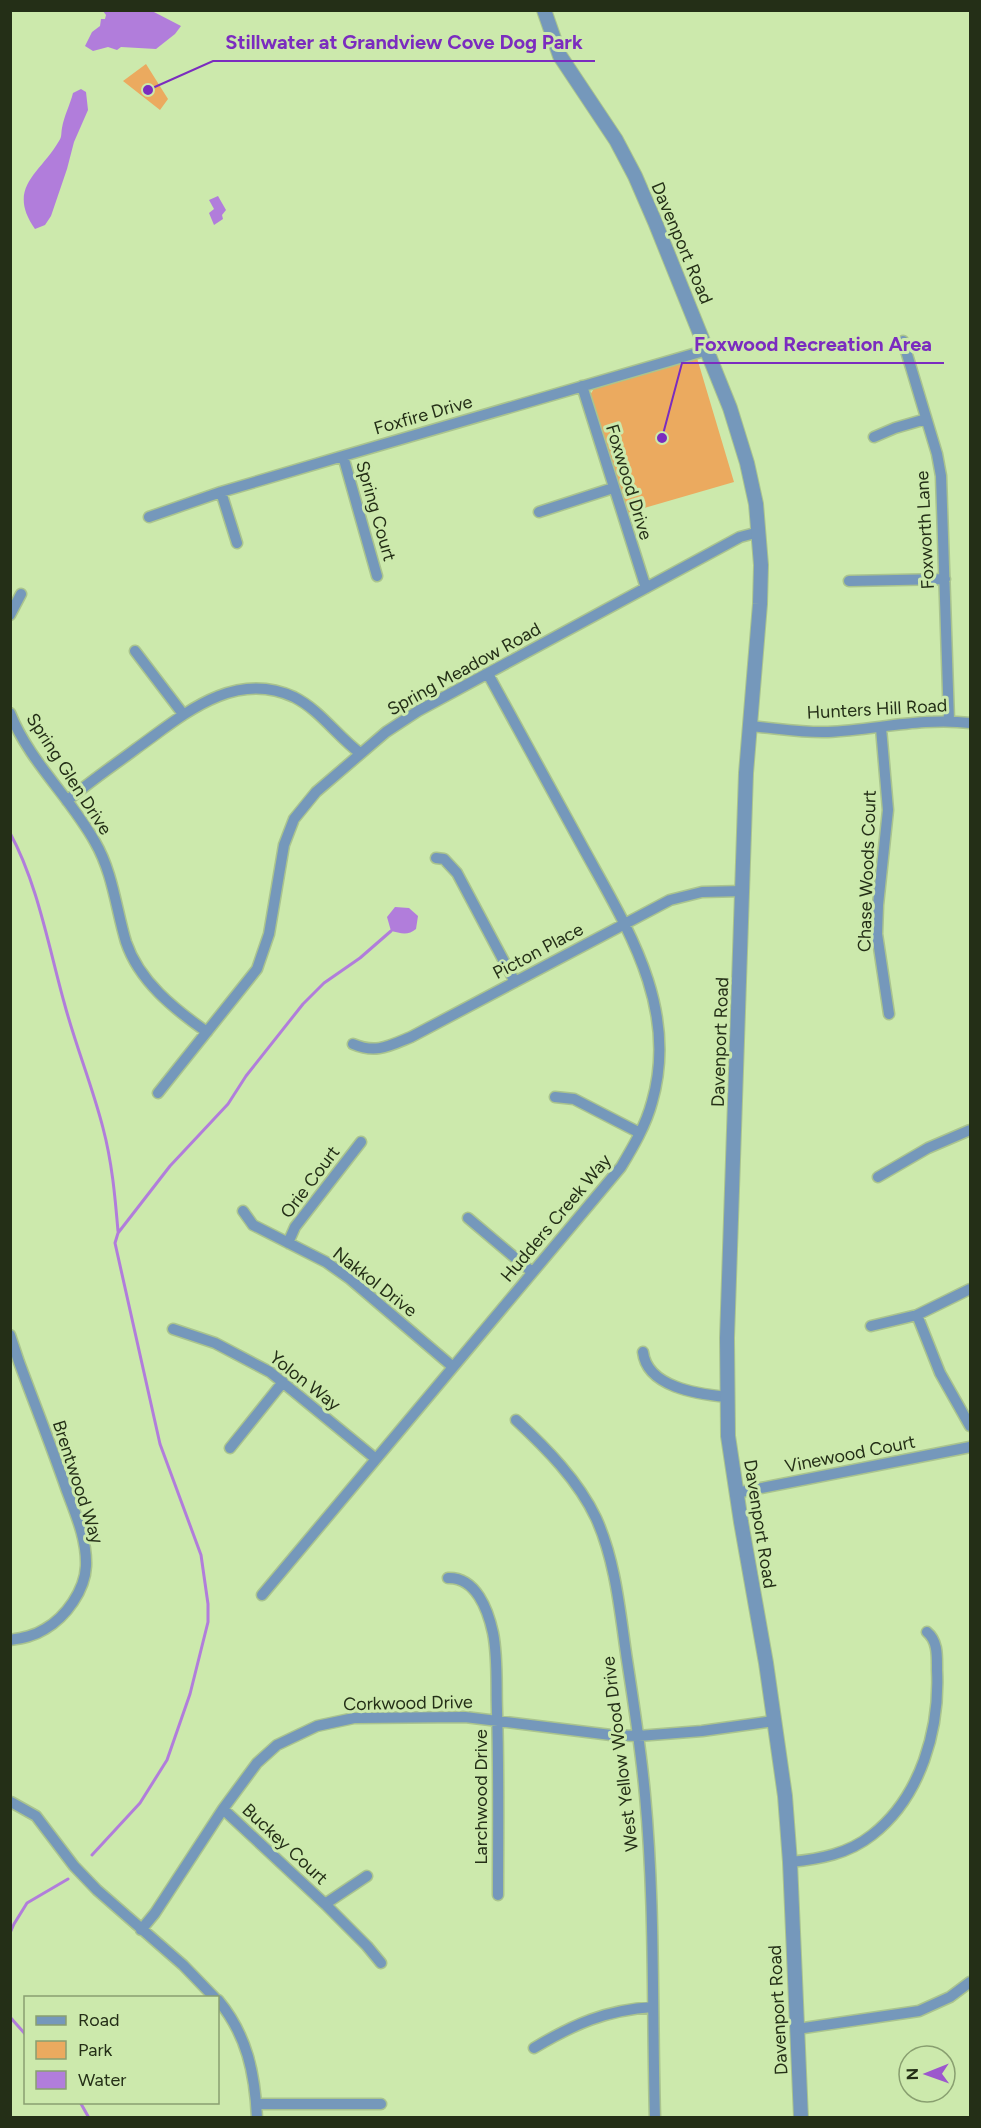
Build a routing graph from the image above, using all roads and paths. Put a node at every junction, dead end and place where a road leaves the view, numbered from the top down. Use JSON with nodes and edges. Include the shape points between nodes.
{"nodes":[{"id":1,"x":544,"y":10,"type":"edge"},
{"id":2,"x":903,"y":342,"type":"dead end"},
{"id":3,"x":707,"y":350,"type":"junction"},
{"id":4,"x":582,"y":386,"type":"junction"},
{"id":5,"x":926,"y":419,"type":"junction"},
{"id":6,"x":874,"y":437,"type":"dead end"},
{"id":7,"x":342,"y":456,"type":"junction"},
{"id":8,"x":614,"y":488,"type":"junction"},
{"id":9,"x":221,"y":492,"type":"junction"},
{"id":10,"x":539,"y":512,"type":"dead end"},
{"id":11,"x":149,"y":517,"type":"dead end"},
{"id":12,"x":759,"y":532,"type":"junction"},
{"id":13,"x":237,"y":543,"type":"dead end"},
{"id":14,"x":377,"y":576,"type":"dead end"},
{"id":15,"x":945,"y":579,"type":"junction"},
{"id":16,"x":849,"y":581,"type":"dead end"},
{"id":17,"x":646,"y":588,"type":"junction"},
{"id":18,"x":21,"y":594,"type":"dead end"},
{"id":19,"x":10,"y":615,"type":"edge"},
{"id":20,"x":135,"y":651,"type":"dead end"},
{"id":21,"x":488,"y":674,"type":"junction"},
{"id":22,"x":10,"y":713,"type":"edge"},
{"id":23,"x":183,"y":714,"type":"junction"},
{"id":24,"x":949,"y":721,"type":"junction"},
{"id":25,"x":970,"y":723,"type":"edge"},
{"id":26,"x":749,"y":726,"type":"junction"},
{"id":27,"x":881,"y":728,"type":"junction"},
{"id":28,"x":360,"y":753,"type":"junction"},
{"id":29,"x":67,"y":801,"type":"junction"},
{"id":30,"x":436,"y":858,"type":"dead end"},
{"id":31,"x":742,"y":891,"type":"junction"},
{"id":32,"x":623,"y":924,"type":"junction"},
{"id":33,"x":515,"y":982,"type":"junction"},
{"id":34,"x":889,"y":1014,"type":"dead end"},
{"id":35,"x":207,"y":1032,"type":"junction"},
{"id":36,"x":353,"y":1044,"type":"dead end"},
{"id":37,"x":158,"y":1093,"type":"dead end"},
{"id":38,"x":555,"y":1097,"type":"dead end"},
{"id":39,"x":970,"y":1130,"type":"edge"},
{"id":40,"x":640,"y":1133,"type":"junction"},
{"id":41,"x":361,"y":1142,"type":"dead end"},
{"id":42,"x":878,"y":1177,"type":"dead end"},
{"id":43,"x":243,"y":1211,"type":"dead end"},
{"id":44,"x":468,"y":1218,"type":"dead end"},
{"id":45,"x":288,"y":1244,"type":"junction"},
{"id":46,"x":532,"y":1272,"type":"junction"},
{"id":47,"x":970,"y":1289,"type":"edge"},
{"id":48,"x":917,"y":1315,"type":"junction"},
{"id":49,"x":871,"y":1326,"type":"dead end"},
{"id":50,"x":173,"y":1329,"type":"dead end"},
{"id":51,"x":10,"y":1335,"type":"edge"},
{"id":52,"x":643,"y":1352,"type":"dead end"},
{"id":53,"x":453,"y":1367,"type":"junction"},
{"id":54,"x":283,"y":1382,"type":"junction"},
{"id":55,"x":726,"y":1397,"type":"junction"},
{"id":56,"x":516,"y":1420,"type":"dead end"},
{"id":57,"x":970,"y":1426,"type":"edge"},
{"id":58,"x":970,"y":1447,"type":"edge"},
{"id":59,"x":230,"y":1448,"type":"dead end"},
{"id":60,"x":376,"y":1459,"type":"junction"},
{"id":61,"x":736,"y":1493,"type":"junction"},
{"id":62,"x":448,"y":1578,"type":"dead end"},
{"id":63,"x":262,"y":1595,"type":"dead end"},
{"id":64,"x":927,"y":1632,"type":"dead end"},
{"id":65,"x":10,"y":1640,"type":"edge"},
{"id":66,"x":497,"y":1720,"type":"junction"},
{"id":67,"x":774,"y":1721,"type":"junction"},
{"id":68,"x":638,"y":1736,"type":"junction"},
{"id":69,"x":11,"y":1802,"type":"edge"},
{"id":70,"x":223,"y":1809,"type":"junction"},
{"id":71,"x":790,"y":1862,"type":"junction"},
{"id":72,"x":368,"y":1876,"type":"dead end"},
{"id":73,"x":498,"y":1895,"type":"dead end"},
{"id":74,"x":325,"y":1904,"type":"junction"},
{"id":75,"x":141,"y":1930,"type":"junction"},
{"id":76,"x":381,"y":1963,"type":"dead end"},
{"id":77,"x":970,"y":1982,"type":"edge"},
{"id":78,"x":213,"y":1996,"type":"edge"},
{"id":79,"x":219,"y":2003,"type":"edge"},
{"id":80,"x":652,"y":2007,"type":"junction"},
{"id":81,"x":797,"y":2029,"type":"junction"},
{"id":82,"x":534,"y":2048,"type":"dead end"},
{"id":83,"x":257,"y":2104,"type":"junction"},
{"id":84,"x":381,"y":2104,"type":"dead end"},
{"id":85,"x":258,"y":2118,"type":"edge"},
{"id":86,"x":655,"y":2118,"type":"edge"},
{"id":87,"x":801,"y":2118,"type":"edge"}],
"edges":[{"from":1,"to":3,"type":"street","name":"Davenport Road","via":[[560,56],[634,176]]},
{"from":2,"to":5,"type":"street","name":"Foxworth Lane"},
{"from":3,"to":4,"type":"street","name":"Foxfire Drive"},
{"from":3,"to":12,"type":"street","name":"Davenport Road","via":[[738,431],[753,488]]},
{"from":4,"to":7,"type":"street","name":"Foxfire Drive"},
{"from":4,"to":8,"type":"street","name":"Foxwood Drive"},
{"from":5,"to":6,"type":"street"},
{"from":5,"to":15,"type":"street","name":"Foxworth Lane","via":[[941,476]]},
{"from":7,"to":9,"type":"street","name":"Foxfire Drive"},
{"from":7,"to":14,"type":"street","name":"Spring Court"},
{"from":8,"to":10,"type":"street"},
{"from":8,"to":17,"type":"street","name":"Foxwood Drive"},
{"from":9,"to":11,"type":"street","name":"Foxfire Drive"},
{"from":9,"to":13,"type":"street"},
{"from":12,"to":17,"type":"street","name":"Spring Meadow Road","via":[[740,537]]},
{"from":12,"to":26,"type":"street","name":"Davenport Road","via":[[760,604]]},
{"from":15,"to":16,"type":"street"},
{"from":15,"to":24,"type":"street","name":"Foxworth Lane"},
{"from":17,"to":21,"type":"street","name":"Spring Meadow Road"},
{"from":18,"to":19,"type":"street"},
{"from":20,"to":23,"type":"street"},
{"from":21,"to":28,"type":"street","name":"Spring Meadow Road","via":[[418,711]]},
{"from":21,"to":32,"type":"street","name":"Hudders Creek Way"},
{"from":22,"to":29,"type":"street","name":"Spring Glen Drive","via":[[25,744]]},
{"from":23,"to":28,"type":"street","via":[[204,701],[229,693],[276,692],[309,707]]},
{"from":23,"to":29,"type":"street"},
{"from":24,"to":25,"type":"street","name":"Hunters Hill Road"},
{"from":24,"to":27,"type":"street","name":"Hunters Hill Road"},
{"from":26,"to":27,"type":"street","name":"Hunters Hill Road","via":[[825,732]]},
{"from":26,"to":31,"type":"street","name":"Davenport Road"},
{"from":27,"to":34,"type":"street","name":"Chase Woods Court","via":[[888,810],[877,934]]},
{"from":28,"to":35,"type":"street","name":"Spring Meadow Road","via":[[316,792],[294,819],[284,845],[261,959],[251,978]]},
{"from":29,"to":35,"type":"street","name":"Spring Glen Drive","via":[[103,857],[126,942],[139,968],[163,997]]},
{"from":30,"to":33,"type":"street","via":[[444,859],[457,873]]},
{"from":31,"to":32,"type":"street","name":"Picton Place","via":[[682,896]]},
{"from":31,"to":55,"type":"street","name":"Davenport Road"},
{"from":32,"to":33,"type":"street","name":"Picton Place"},
{"from":32,"to":40,"type":"street","name":"Hudders Creek Way","via":[[650,983],[659,1027],[654,1093]]},
{"from":33,"to":36,"type":"street","name":"Picton Place","via":[[434,1027],[388,1047],[371,1050]]},
{"from":35,"to":37,"type":"street","name":"Spring Meadow Road"},
{"from":38,"to":40,"type":"street","via":[[574,1099]]},
{"from":39,"to":42,"type":"street","via":[[928,1148]]},
{"from":40,"to":46,"type":"street","name":"Hudders Creek Way","via":[[621,1167]]},
{"from":41,"to":45,"type":"street","name":"Orie Court","via":[[295,1227]]},
{"from":43,"to":45,"type":"street","name":"Nakkol Drive","via":[[253,1225]]},
{"from":44,"to":46,"type":"street"},
{"from":45,"to":53,"type":"street","name":"Nakkol Drive","via":[[326,1262],[350,1279]]},
{"from":46,"to":53,"type":"street","name":"Hudders Creek Way"},
{"from":47,"to":48,"type":"street"},
{"from":48,"to":49,"type":"street"},
{"from":48,"to":57,"type":"street","via":[[940,1373]]},
{"from":50,"to":54,"type":"street","name":"Yolon Way","via":[[215,1343]]},
{"from":51,"to":65,"type":"street","name":"Brentwood Way","via":[[82,1534],[86,1567],[76,1597],[56,1622],[30,1636]]},
{"from":52,"to":55,"type":"street","via":[[646,1364],[665,1381],[694,1393]]},
{"from":53,"to":60,"type":"street","name":"Hudders Creek Way"},
{"from":54,"to":59,"type":"street"},
{"from":54,"to":60,"type":"street","name":"Yolon Way"},
{"from":55,"to":61,"type":"street","name":"Davenport Road"},
{"from":56,"to":68,"type":"street","name":"West Yellow Wood Drive","via":[[568,1475],[600,1528],[614,1579]]},
{"from":58,"to":61,"type":"street","name":"Vinewood Court"},
{"from":60,"to":63,"type":"street","name":"Hudders Creek Way"},
{"from":61,"to":67,"type":"street","name":"Davenport Road"},
{"from":62,"to":66,"type":"street","name":"Larchwood Drive","via":[[463,1580],[476,1591],[490,1621],[495,1649]]},
{"from":64,"to":71,"type":"street","via":[[937,1656],[938,1704],[927,1752],[908,1792],[886,1822],[859,1844],[829,1856]]},
{"from":66,"to":68,"type":"street","name":"Corkwood Drive"},
{"from":66,"to":70,"type":"street","name":"Corkwood Drive","via":[[375,1717],[316,1726],[268,1753]]},
{"from":66,"to":73,"type":"street","name":"Larchwood Drive"},
{"from":67,"to":68,"type":"street","name":"Corkwood Drive"},
{"from":67,"to":71,"type":"street","name":"Davenport Road"},
{"from":68,"to":80,"type":"street","name":"West Yellow Wood Drive","via":[[649,1854]]},
{"from":69,"to":75,"type":"street","via":[[36,1816],[86,1880]]},
{"from":70,"to":74,"type":"street","name":"Buckey Court"},
{"from":70,"to":75,"type":"street","name":"Corkwood Drive"},
{"from":71,"to":81,"type":"street","name":"Davenport Road"},
{"from":72,"to":74,"type":"street","name":"Buckey Court"},
{"from":74,"to":76,"type":"street","name":"Buckey Court"},
{"from":75,"to":78,"type":"street"},
{"from":77,"to":81,"type":"street","via":[[950,1997],[919,2011]]},
{"from":79,"to":83,"type":"street","via":[[243,2039],[255,2079]]},
{"from":80,"to":82,"type":"street","via":[[585,2021]]},
{"from":80,"to":86,"type":"street","name":"West Yellow Wood Drive"},
{"from":81,"to":87,"type":"street","name":"Davenport Road"},
{"from":83,"to":84,"type":"street"},
{"from":83,"to":85,"type":"street"}]}
